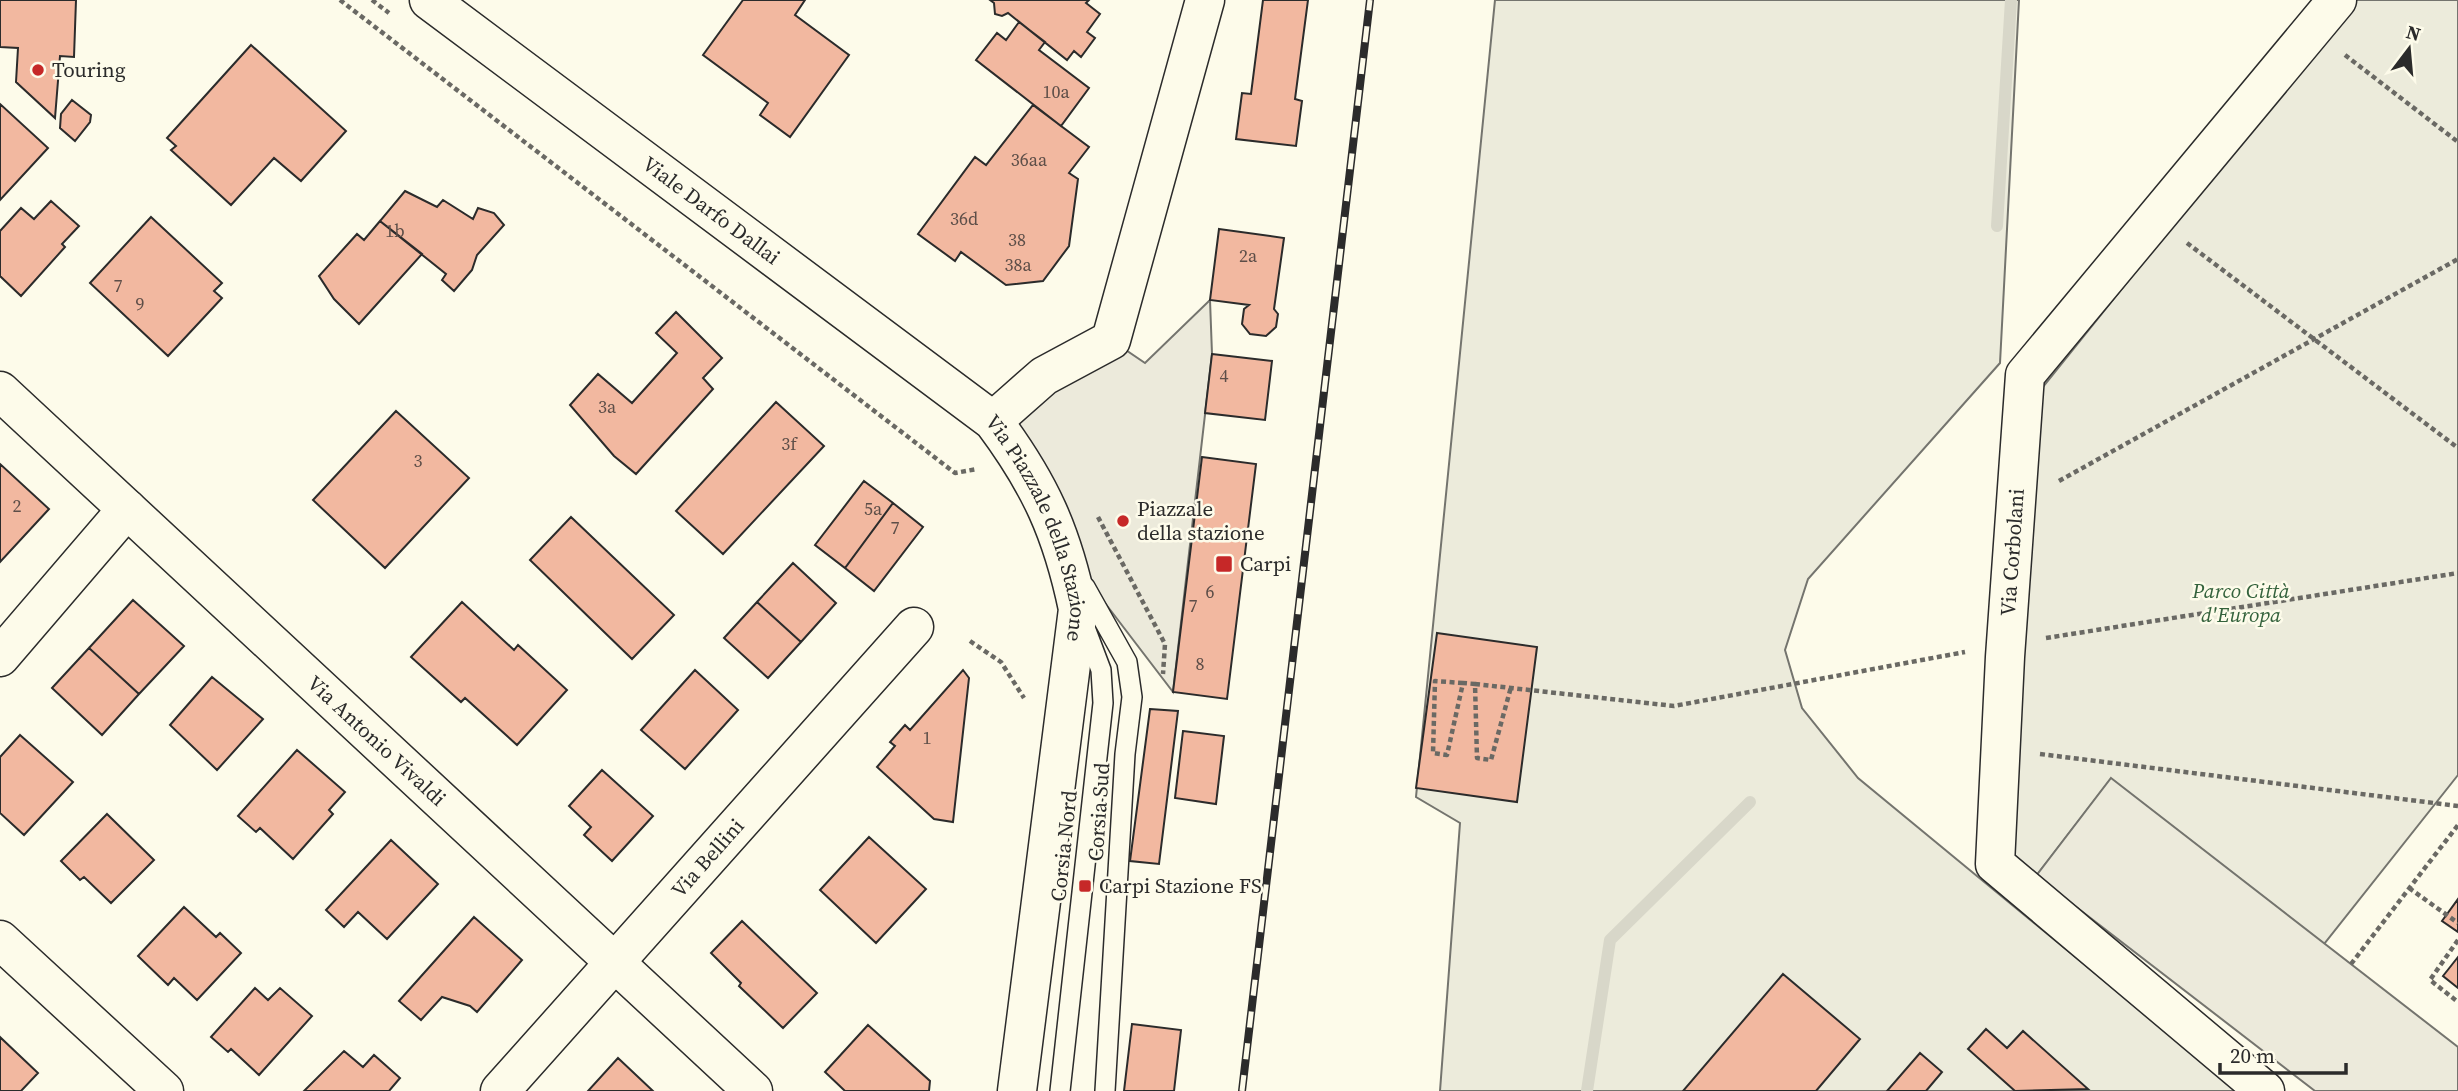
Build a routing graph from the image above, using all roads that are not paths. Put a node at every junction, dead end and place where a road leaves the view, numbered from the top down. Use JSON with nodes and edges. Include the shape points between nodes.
{"nodes":[{"id":1,"x":429,"y":0,"type":"edge"},
{"id":2,"x":1205,"y":0,"type":"edge"},
{"id":3,"x":2337,"y":0,"type":"edge"},
{"id":4,"x":0,"y":391,"type":"edge"},
{"id":5,"x":993,"y":421,"type":"junction"},
{"id":6,"x":127,"y":509,"type":"junction"},
{"id":7,"x":1066,"y":552,"type":"junction"},
{"id":8,"x":1077,"y":609,"type":"junction"},
{"id":9,"x":914,"y":627,"type":"dead end"},
{"id":10,"x":0,"y":657,"type":"edge"},
{"id":11,"x":0,"y":940,"type":"edge"},
{"id":12,"x":614,"y":964,"type":"junction"},
{"id":13,"x":164,"y":1091,"type":"edge"},
{"id":14,"x":500,"y":1091,"type":"edge"},
{"id":15,"x":753,"y":1091,"type":"edge"},
{"id":16,"x":1017,"y":1091,"type":"edge"},
{"id":17,"x":1060,"y":1091,"type":"edge"},
{"id":18,"x":1105,"y":1091,"type":"edge"},
{"id":19,"x":2265,"y":1091,"type":"edge"}],
"edges":[{"from":1,"to":5,"type":"street","name":"Viale Darfo Dallai"},
{"from":2,"to":5,"type":"street","name":"Via Piazzale della Stazione","via":[[1111,340],[1044,376]]},
{"from":3,"to":19,"type":"street","name":"Via Corbolani","via":[[2025,375],[2015,506],[1995,864]]},
{"from":4,"to":6,"type":"street","name":"Via Antonio Vivaldi"},
{"from":5,"to":7,"type":"street","name":"Via Piazzale della Stazione","via":[[1024,462]]},
{"from":6,"to":10,"type":"street"},
{"from":6,"to":12,"type":"street","name":"Via Antonio Vivaldi"},
{"from":7,"to":8,"type":"street","name":"Via Piazzale della Stazione"},
{"from":7,"to":18,"type":"lane","name":"Corsia Sud","via":[[1127,662],[1132,697]]},
{"from":8,"to":16,"type":"street","name":"Via Piazzale della Stazione"},
{"from":8,"to":17,"type":"lane","name":"Corsia Nord","via":[[1101,670],[1103,703]]},
{"from":9,"to":12,"type":"street","name":"Via Bellini"},
{"from":11,"to":13,"type":"street"},
{"from":12,"to":14,"type":"street","name":"Via Bellini"},
{"from":12,"to":15,"type":"street","name":"Via Antonio Vivaldi"}]}
